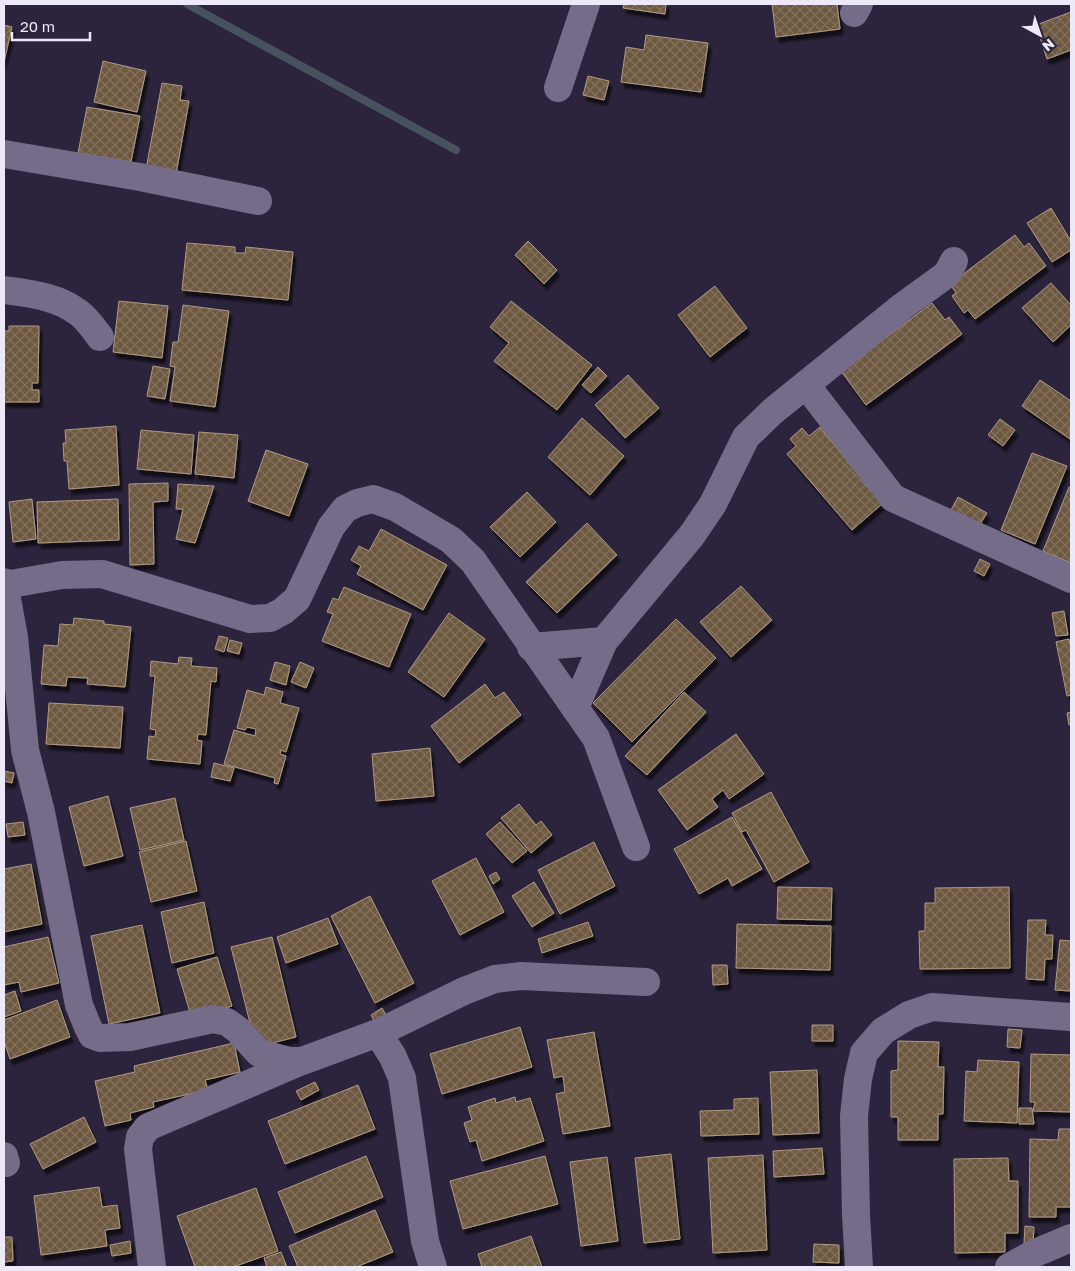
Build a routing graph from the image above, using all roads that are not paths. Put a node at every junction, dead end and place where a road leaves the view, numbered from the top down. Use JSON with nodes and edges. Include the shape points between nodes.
{"nodes":[{"id":1,"x":586,"y":4,"type":"edge"},
{"id":2,"x":558,"y":88,"type":"dead end"},
{"id":3,"x":4,"y":154,"type":"edge"},
{"id":4,"x":258,"y":201,"type":"dead end"},
{"id":5,"x":954,"y":261,"type":"dead end"},
{"id":6,"x":4,"y":290,"type":"edge"},
{"id":7,"x":100,"y":337,"type":"dead end"},
{"id":8,"x":806,"y":385,"type":"junction"},
{"id":9,"x":1071,"y":579,"type":"edge"},
{"id":10,"x":4,"y":584,"type":"edge"},
{"id":11,"x":604,"y":641,"type":"junction"},
{"id":12,"x":531,"y":647,"type":"junction"},
{"id":13,"x":575,"y":708,"type":"junction"},
{"id":14,"x":14,"y":749,"type":"edge"},
{"id":15,"x":636,"y":847,"type":"dead end"},
{"id":16,"x":646,"y":982,"type":"dead end"},
{"id":17,"x":1070,"y":1017,"type":"edge"},
{"id":18,"x":378,"y":1033,"type":"junction"},
{"id":19,"x":302,"y":1061,"type":"junction"},
{"id":20,"x":1071,"y":1238,"type":"edge"},
{"id":21,"x":152,"y":1267,"type":"edge"},
{"id":22,"x":433,"y":1267,"type":"edge"},
{"id":23,"x":859,"y":1267,"type":"edge"},
{"id":24,"x":1009,"y":1267,"type":"edge"}],
"edges":[{"from":1,"to":2,"type":"street"},
{"from":3,"to":4,"type":"street"},
{"from":5,"to":8,"type":"street","via":[[947,274],[902,306]]},
{"from":6,"to":7,"type":"street","via":[[58,300],[81,314]]},
{"from":8,"to":9,"type":"street","via":[[893,498]]},
{"from":8,"to":11,"type":"street","via":[[746,437],[713,504],[692,535]]},
{"from":10,"to":12,"type":"street","via":[[102,574],[250,619],[270,618],[297,599],[331,527],[345,509],[373,499],[395,507],[451,540],[472,561]]},
{"from":10,"to":14,"type":"street","via":[[14,637]]},
{"from":11,"to":12,"type":"street"},
{"from":11,"to":13,"type":"street"},
{"from":12,"to":13,"type":"street"},
{"from":13,"to":15,"type":"street","via":[[596,738]]},
{"from":14,"to":19,"type":"street","via":[[41,812],[79,1005],[92,1035],[100,1038],[130,1037],[213,1019],[227,1022],[259,1052]]},
{"from":16,"to":18,"type":"street","via":[[521,976],[495,979]]},
{"from":17,"to":23,"type":"street","via":[[932,1008],[909,1016],[884,1031],[864,1052],[854,1116]]},
{"from":18,"to":19,"type":"street"},
{"from":18,"to":22,"type":"street","via":[[402,1078],[425,1241]]},
{"from":19,"to":21,"type":"street","via":[[148,1127],[140,1137],[138,1148]]},
{"from":20,"to":24,"type":"street"}]}
